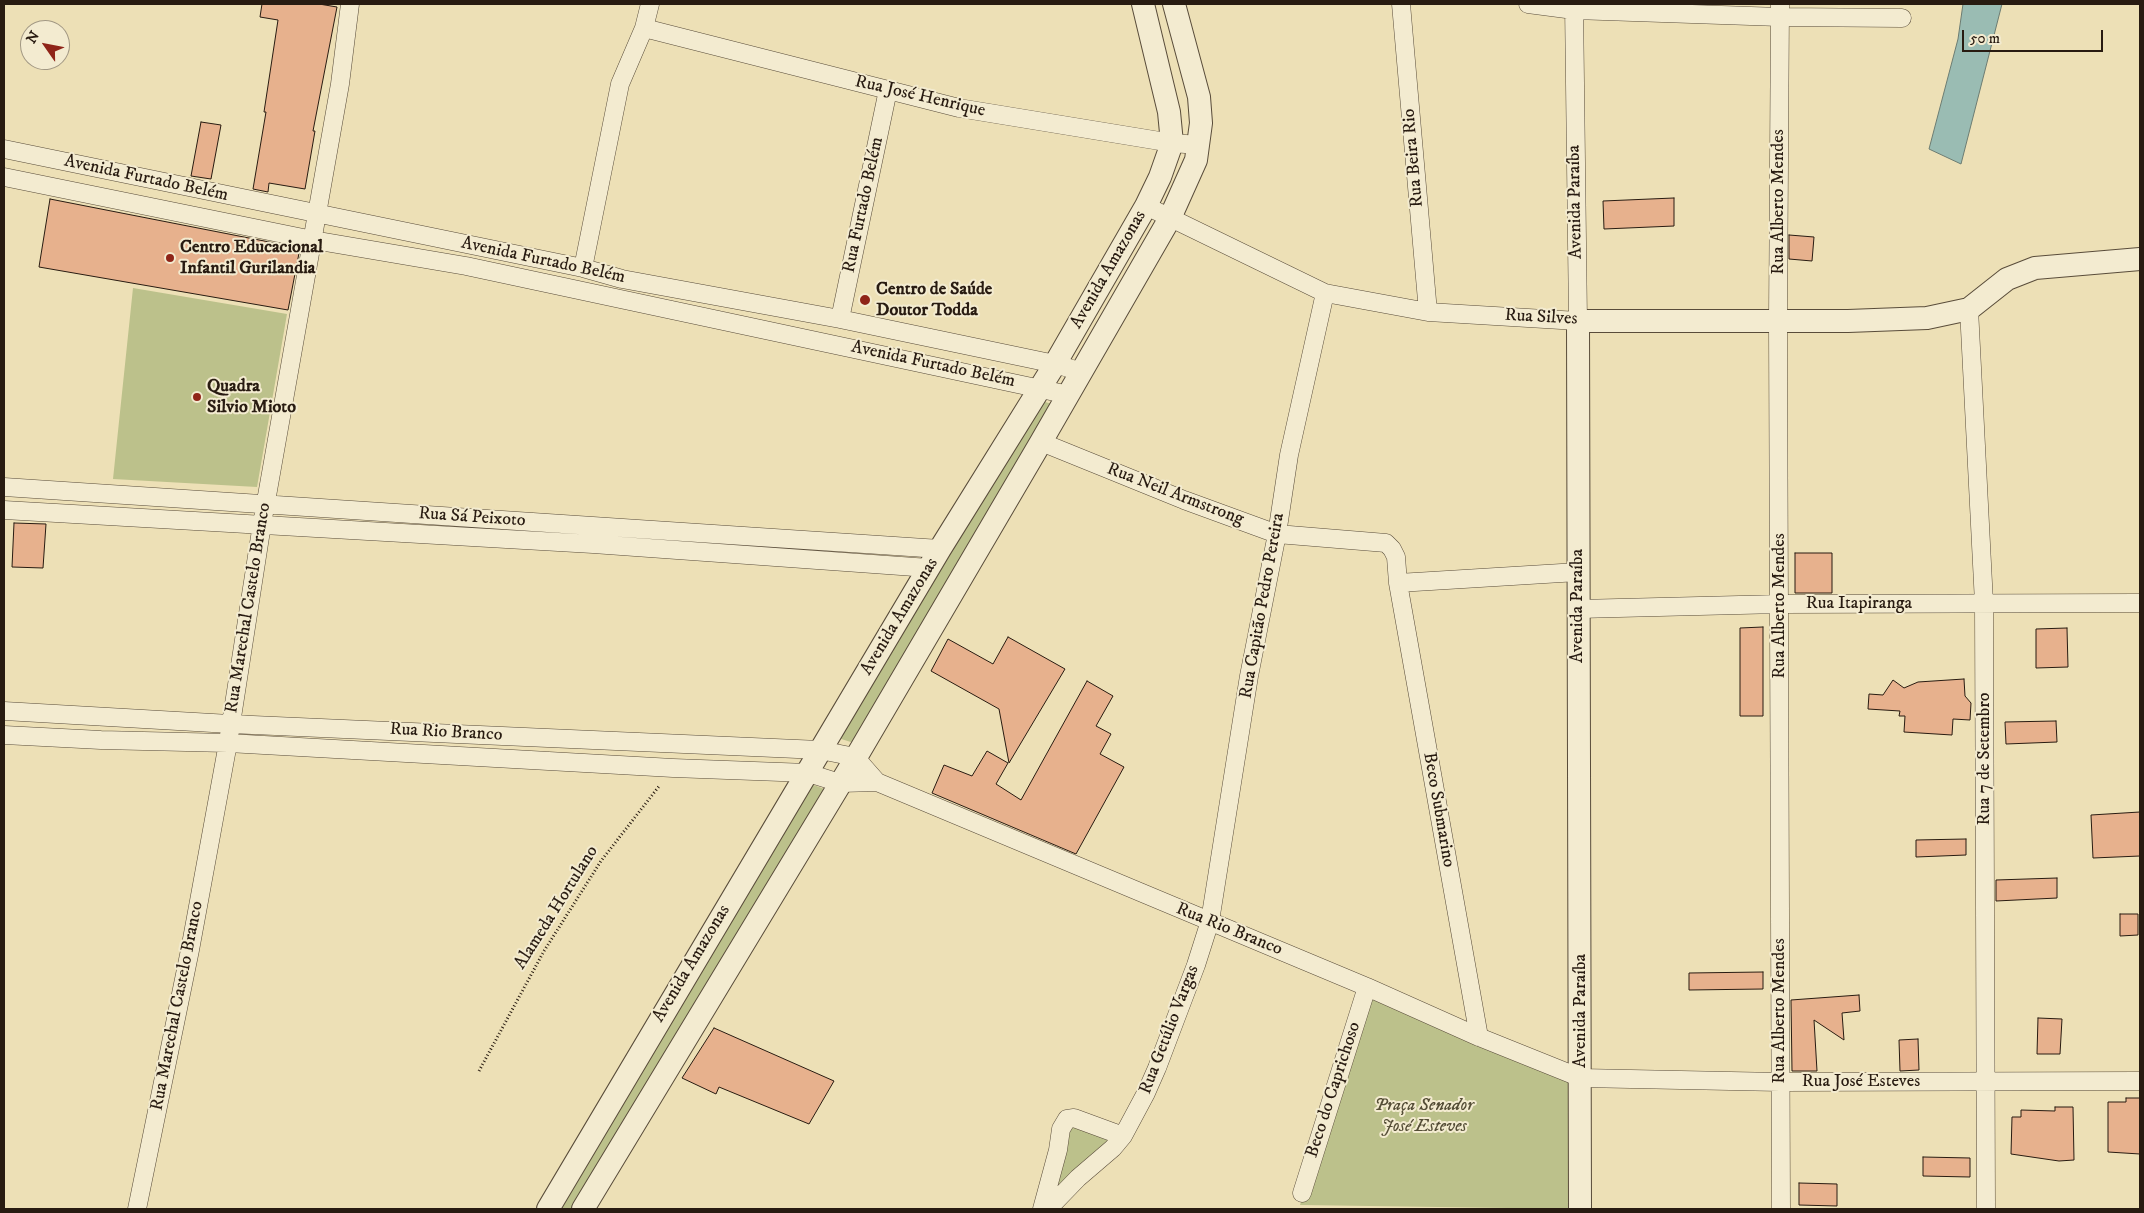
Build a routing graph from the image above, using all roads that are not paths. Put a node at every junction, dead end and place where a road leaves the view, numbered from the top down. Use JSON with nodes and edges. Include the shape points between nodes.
{"nodes":[{"id":1,"x":350,"y":4,"type":"edge"},
{"id":2,"x":650,"y":4,"type":"edge"},
{"id":3,"x":1143,"y":4,"type":"edge"},
{"id":4,"x":1174,"y":4,"type":"edge"},
{"id":5,"x":1401,"y":4,"type":"edge"},
{"id":6,"x":1528,"y":4,"type":"edge"},
{"id":7,"x":1574,"y":7,"type":"edge"},
{"id":8,"x":1780,"y":10,"type":"edge"},
{"id":9,"x":1902,"y":18,"type":"dead end"},
{"id":10,"x":644,"y":28,"type":"junction"},
{"id":11,"x":888,"y":90,"type":"junction"},
{"id":12,"x":1172,"y":143,"type":"junction"},
{"id":13,"x":1199,"y":145,"type":"junction"},
{"id":14,"x":4,"y":149,"type":"edge"},
{"id":15,"x":4,"y":177,"type":"edge"},
{"id":16,"x":1146,"y":206,"type":"junction"},
{"id":17,"x":317,"y":215,"type":"junction"},
{"id":18,"x":1170,"y":218,"type":"junction"},
{"id":19,"x":313,"y":240,"type":"junction"},
{"id":20,"x":2140,"y":259,"type":"edge"},
{"id":21,"x":583,"y":268,"type":"junction"},
{"id":22,"x":622,"y":279,"type":"junction"},
{"id":23,"x":1326,"y":292,"type":"junction"},
{"id":24,"x":617,"y":298,"type":"junction"},
{"id":25,"x":1962,"y":310,"type":"junction"},
{"id":26,"x":1428,"y":312,"type":"junction"},
{"id":27,"x":840,"y":319,"type":"junction"},
{"id":28,"x":1778,"y":320,"type":"junction"},
{"id":29,"x":1578,"y":321,"type":"junction"},
{"id":30,"x":1055,"y":364,"type":"junction"},
{"id":31,"x":1082,"y":372,"type":"junction"},
{"id":32,"x":1040,"y":388,"type":"junction"},
{"id":33,"x":1069,"y":395,"type":"junction"},
{"id":34,"x":1042,"y":442,"type":"junction"},
{"id":35,"x":4,"y":487,"type":"edge"},
{"id":36,"x":266,"y":503,"type":"junction"},
{"id":37,"x":4,"y":510,"type":"edge"},
{"id":38,"x":262,"y":524,"type":"junction"},
{"id":39,"x":1277,"y":534,"type":"junction"},
{"id":40,"x":935,"y":558,"type":"junction"},
{"id":41,"x":1578,"y":572,"type":"junction"},
{"id":42,"x":1398,"y":583,"type":"junction"},
{"id":43,"x":2140,"y":603,"type":"edge"},
{"id":44,"x":1780,"y":604,"type":"junction"},
{"id":45,"x":1984,"y":604,"type":"junction"},
{"id":46,"x":1578,"y":609,"type":"junction"},
{"id":47,"x":4,"y":711,"type":"edge"},
{"id":48,"x":230,"y":724,"type":"junction"},
{"id":49,"x":4,"y":735,"type":"edge"},
{"id":50,"x":228,"y":743,"type":"junction"},
{"id":51,"x":820,"y":750,"type":"junction"},
{"id":52,"x":855,"y":757,"type":"junction"},
{"id":53,"x":808,"y":773,"type":"junction"},
{"id":54,"x":877,"y":782,"type":"junction"},
{"id":55,"x":840,"y":783,"type":"junction"},
{"id":56,"x":1210,"y":921,"type":"junction"},
{"id":57,"x":1367,"y":987,"type":"junction"},
{"id":58,"x":1479,"y":1037,"type":"junction"},
{"id":59,"x":1581,"y":1078,"type":"junction"},
{"id":60,"x":1985,"y":1081,"type":"junction"},
{"id":61,"x":2140,"y":1081,"type":"edge"},
{"id":62,"x":1780,"y":1082,"type":"junction"},
{"id":63,"x":1123,"y":1136,"type":"junction"},
{"id":64,"x":1302,"y":1193,"type":"dead end"},
{"id":65,"x":137,"y":1209,"type":"edge"},
{"id":66,"x":548,"y":1209,"type":"edge"},
{"id":67,"x":583,"y":1209,"type":"edge"},
{"id":68,"x":1042,"y":1209,"type":"edge"},
{"id":69,"x":1048,"y":1209,"type":"edge"},
{"id":70,"x":1580,"y":1209,"type":"edge"},
{"id":71,"x":1781,"y":1209,"type":"edge"},
{"id":72,"x":1986,"y":1209,"type":"edge"}],
"edges":[{"from":1,"to":17,"type":"street","name":"Rua Marechal Castelo Branco"},
{"from":2,"to":10,"type":"street"},
{"from":3,"to":12,"type":"street","name":"Avenida Amazonas","via":[[1169,112]]},
{"from":4,"to":13,"type":"street","name":"Avenida Amazonas","via":[[1199,98]]},
{"from":5,"to":26,"type":"street","name":"Rua Beira Rio"},
{"from":6,"to":7,"type":"street"},
{"from":7,"to":8,"type":"street"},
{"from":7,"to":29,"type":"street","name":"Avenida Paraíba"},
{"from":8,"to":9,"type":"street"},
{"from":8,"to":28,"type":"street","name":"Rua Alberto Mendes"},
{"from":10,"to":11,"type":"street","name":"Rua José Henrique"},
{"from":10,"to":21,"type":"street","via":[[620,84]]},
{"from":11,"to":12,"type":"street","name":"Rua José Henrique","via":[[993,115]]},
{"from":11,"to":27,"type":"street","name":"Rua Furtado Belém"},
{"from":12,"to":13,"type":"street","name":"Rua José Henrique"},
{"from":12,"to":16,"type":"street","name":"Avenida Amazonas"},
{"from":13,"to":18,"type":"street","name":"Avenida Amazonas","via":[[1190,175]]},
{"from":14,"to":17,"type":"street","name":"Avenida Furtado Belém"},
{"from":15,"to":19,"type":"street","name":"Avenida Furtado Belém"},
{"from":16,"to":18,"type":"street","name":"Rua Silves"},
{"from":16,"to":30,"type":"street","name":"Avenida Amazonas"},
{"from":17,"to":19,"type":"street","name":"Rua Marechal Castelo Branco"},
{"from":17,"to":21,"type":"street","name":"Avenida Furtado Belém"},
{"from":18,"to":23,"type":"street","name":"Rua Silves"},
{"from":18,"to":31,"type":"street","name":"Avenida Amazonas"},
{"from":19,"to":24,"type":"street","name":"Avenida Furtado Belém","via":[[466,266]]},
{"from":19,"to":36,"type":"street","name":"Rua Marechal Castelo Branco"},
{"from":20,"to":25,"type":"street","via":[[2035,268],[2007,279]]},
{"from":21,"to":22,"type":"street","name":"Avenida Furtado Belém"},
{"from":22,"to":24,"type":"street"},
{"from":22,"to":27,"type":"street","name":"Avenida Furtado Belém"},
{"from":23,"to":26,"type":"street","name":"Rua Silves"},
{"from":23,"to":39,"type":"street","name":"Rua Capitão Pedro Pereira","via":[[1297,416]]},
{"from":24,"to":32,"type":"street","name":"Avenida Furtado Belém"},
{"from":25,"to":28,"type":"street","name":"Rua Silves","via":[[1927,318],[1896,320]]},
{"from":25,"to":45,"type":"street","name":"Rua 7 de Setembro"},
{"from":26,"to":29,"type":"street","name":"Rua Silves"},
{"from":27,"to":30,"type":"street","name":"Avenida Furtado Belém"},
{"from":28,"to":29,"type":"street","name":"Rua Silves"},
{"from":28,"to":44,"type":"street","name":"Rua Alberto Mendes"},
{"from":29,"to":41,"type":"street","name":"Avenida Paraíba"},
{"from":30,"to":31,"type":"street","name":"Avenida Furtado Belém"},
{"from":30,"to":32,"type":"street","name":"Avenida Amazonas"},
{"from":31,"to":33,"type":"street","name":"Avenida Amazonas"},
{"from":32,"to":33,"type":"street","name":"Avenida Furtado Belém"},
{"from":32,"to":40,"type":"street","name":"Avenida Amazonas"},
{"from":33,"to":34,"type":"street","name":"Avenida Amazonas"},
{"from":34,"to":39,"type":"street","name":"Rua Neil Armstrong"},
{"from":34,"to":52,"type":"street","name":"Avenida Amazonas"},
{"from":35,"to":36,"type":"street","name":"Rua Sá Peixoto"},
{"from":36,"to":38,"type":"street","name":"Rua Marechal Castelo Branco"},
{"from":36,"to":40,"type":"street","name":"Rua Sá Peixoto"},
{"from":37,"to":38,"type":"street","name":"Rua Sá Peixoto"},
{"from":38,"to":40,"type":"street","name":"Rua Sá Peixoto"},
{"from":38,"to":48,"type":"street","name":"Rua Marechal Castelo Branco"},
{"from":39,"to":42,"type":"street","name":"Rua Neil Armstrong","via":[[1386,544],[1396,557]]},
{"from":39,"to":56,"type":"street","name":"Rua Capitão Pedro Pereira"},
{"from":40,"to":51,"type":"street","name":"Avenida Amazonas"},
{"from":41,"to":42,"type":"street"},
{"from":41,"to":46,"type":"street","name":"Avenida Paraíba"},
{"from":42,"to":58,"type":"street","name":"Beco Submarino"},
{"from":43,"to":45,"type":"street","name":"Rua Itapiranga"},
{"from":44,"to":45,"type":"street","name":"Rua Itapiranga"},
{"from":44,"to":46,"type":"street","name":"Rua Itapiranga"},
{"from":44,"to":62,"type":"street","name":"Rua Alberto Mendes"},
{"from":45,"to":60,"type":"street","name":"Rua 7 de Setembro"},
{"from":46,"to":59,"type":"street","name":"Avenida Paraíba"},
{"from":47,"to":48,"type":"street","name":"Rua Rio Branco"},
{"from":48,"to":50,"type":"street","name":"Rua Marechal Castelo Branco"},
{"from":48,"to":51,"type":"street","name":"Rua Rio Branco"},
{"from":49,"to":50,"type":"street","name":"Rua Rio Branco"},
{"from":50,"to":53,"type":"street","name":"Rua Rio Branco"},
{"from":50,"to":65,"type":"street","name":"Rua Marechal Castelo Branco"},
{"from":51,"to":52,"type":"street","name":"Rua Rio Branco"},
{"from":51,"to":53,"type":"street","name":"Avenida Amazonas"},
{"from":52,"to":54,"type":"street","name":"Rua Rio Branco"},
{"from":52,"to":55,"type":"street","name":"Avenida Amazonas"},
{"from":53,"to":55,"type":"street","name":"Rua Rio Branco"},
{"from":53,"to":66,"type":"street","name":"Avenida Amazonas"},
{"from":54,"to":55,"type":"street","name":"Rua Rio Branco"},
{"from":54,"to":56,"type":"street","name":"Rua Rio Branco"},
{"from":55,"to":67,"type":"street","name":"Avenida Amazonas"},
{"from":56,"to":57,"type":"street","name":"Rua Rio Branco"},
{"from":56,"to":63,"type":"street","name":"Rua Getúlio Vargas","via":[[1146,1093]]},
{"from":57,"to":58,"type":"street","name":"Rua Rio Branco"},
{"from":57,"to":64,"type":"street","name":"Beco do Caprichoso"},
{"from":58,"to":59,"type":"street","name":"Rua Rio Branco"},
{"from":59,"to":62,"type":"street","name":"Rua José Esteves"},
{"from":59,"to":70,"type":"street","name":"Avenida Paraíba"},
{"from":60,"to":61,"type":"street","name":"Rua José Esteves"},
{"from":60,"to":62,"type":"street","name":"Rua José Esteves"},
{"from":60,"to":72,"type":"street","name":"Rua 7 de Setembro"},
{"from":62,"to":71,"type":"street","name":"Rua Alberto Mendes"},
{"from":63,"to":68,"type":"street","via":[[1074,1118],[1067,1119],[1061,1129]]},
{"from":63,"to":69,"type":"street","name":"Rua Getúlio Vargas"}]}
